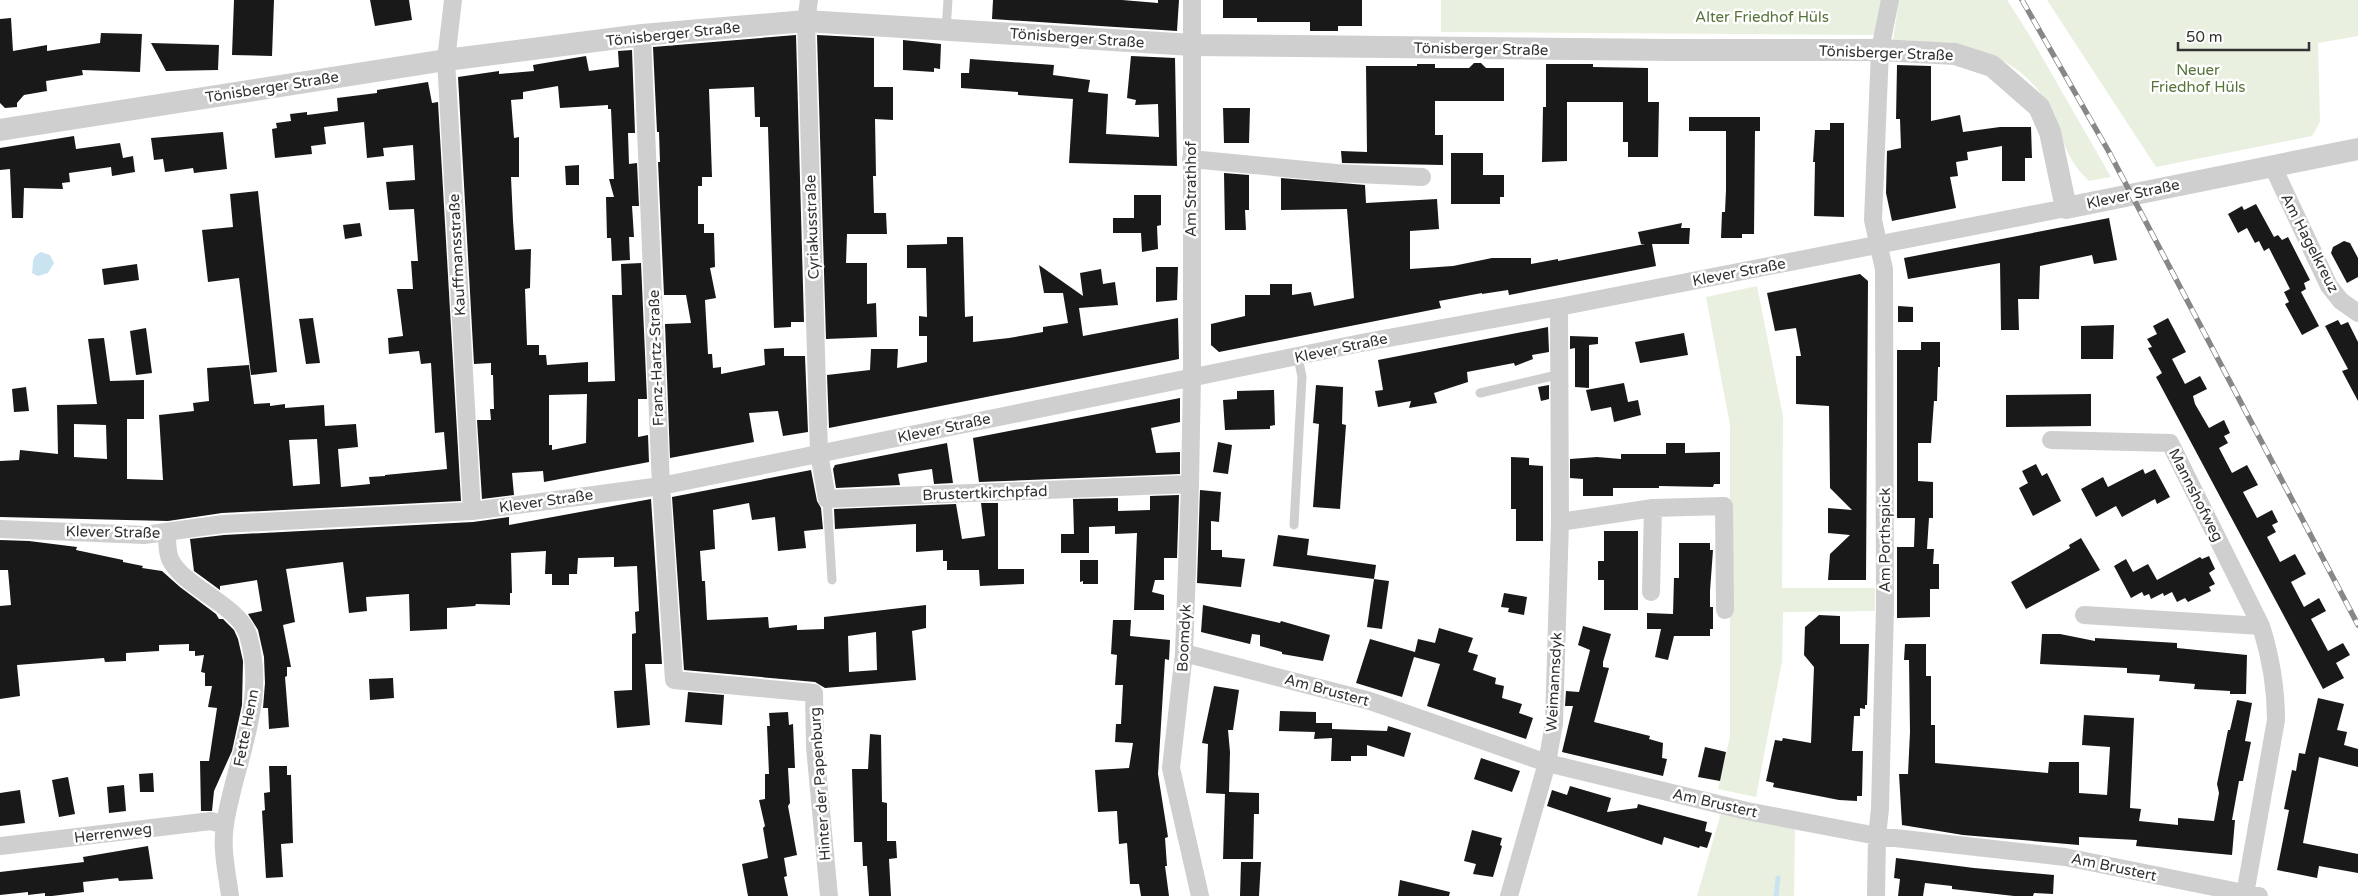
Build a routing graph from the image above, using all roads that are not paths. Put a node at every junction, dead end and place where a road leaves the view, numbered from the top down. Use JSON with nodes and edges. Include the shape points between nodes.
{"nodes":[{"id":1,"x":453,"y":0,"type":"edge"},
{"id":2,"x":948,"y":0,"type":"edge"},
{"id":3,"x":1192,"y":0,"type":"edge"},
{"id":4,"x":1890,"y":0,"type":"edge"},
{"id":5,"x":808,"y":10,"type":"edge"},
{"id":6,"x":946,"y":30,"type":"junction"},
{"id":7,"x":642,"y":35,"type":"junction"},
{"id":8,"x":1192,"y":45,"type":"junction"},
{"id":9,"x":1880,"y":50,"type":"junction"},
{"id":10,"x":446,"y":60,"type":"junction"},
{"id":11,"x":0,"y":130,"type":"edge"},
{"id":12,"x":2358,"y":149,"type":"edge"},
{"id":13,"x":1191,"y":159,"type":"junction"},
{"id":14,"x":2272,"y":166,"type":"junction"},
{"id":15,"x":1422,"y":177,"type":"dead end"},
{"id":16,"x":2066,"y":208,"type":"junction"},
{"id":17,"x":1879,"y":244,"type":"junction"},
{"id":18,"x":1559,"y":307,"type":"junction"},
{"id":19,"x":2358,"y":313,"type":"edge"},
{"id":20,"x":1298,"y":357,"type":"junction"},
{"id":21,"x":1561,"y":374,"type":"junction"},
{"id":22,"x":1192,"y":377,"type":"junction"},
{"id":23,"x":1480,"y":393,"type":"dead end"},
{"id":24,"x":2051,"y":440,"type":"dead end"},
{"id":25,"x":819,"y":454,"type":"junction"},
{"id":26,"x":1190,"y":484,"type":"junction"},
{"id":27,"x":661,"y":486,"type":"junction"},
{"id":28,"x":827,"y":499,"type":"junction"},
{"id":29,"x":1653,"y":508,"type":"junction"},
{"id":30,"x":472,"y":511,"type":"junction"},
{"id":31,"x":1560,"y":522,"type":"junction"},
{"id":32,"x":1294,"y":525,"type":"dead end"},
{"id":33,"x":0,"y":529,"type":"edge"},
{"id":34,"x":167,"y":533,"type":"junction"},
{"id":35,"x":832,"y":580,"type":"dead end"},
{"id":36,"x":1651,"y":592,"type":"dead end"},
{"id":37,"x":1725,"y":610,"type":"dead end"},
{"id":38,"x":2084,"y":614,"type":"dead end"},
{"id":39,"x":2261,"y":626,"type":"junction"},
{"id":40,"x":1184,"y":653,"type":"junction"},
{"id":41,"x":674,"y":680,"type":"joint"},
{"id":42,"x":1547,"y":763,"type":"junction"},
{"id":43,"x":225,"y":825,"type":"junction"},
{"id":44,"x":1876,"y":836,"type":"junction"},
{"id":45,"x":0,"y":846,"type":"edge"},
{"id":46,"x":2252,"y":895,"type":"edge"},
{"id":47,"x":230,"y":896,"type":"edge"},
{"id":48,"x":829,"y":896,"type":"edge"},
{"id":49,"x":1200,"y":896,"type":"edge"},
{"id":50,"x":1509,"y":896,"type":"edge"},
{"id":51,"x":1876,"y":896,"type":"edge"}],
"edges":[{"from":1,"to":10,"type":"street","name":"Kauffmansstraße"},
{"from":2,"to":6,"type":"lane"},
{"from":3,"to":8,"type":"street","name":"Am Strathhof"},
{"from":4,"to":9,"type":"street"},
{"from":5,"to":6,"type":"street","name":"Tönisberger Straße"},
{"from":5,"to":7,"type":"street","name":"Tönisberger Straße"},
{"from":5,"to":25,"type":"street","name":"Cyriakusstraße"},
{"from":6,"to":8,"type":"street","name":"Tönisberger Straße"},
{"from":7,"to":10,"type":"street","name":"Tönisberger Straße"},
{"from":7,"to":27,"type":"street","name":"Franz-Hartz-Straße"},
{"from":8,"to":9,"type":"street","name":"Tönisberger Straße"},
{"from":8,"to":13,"type":"street","name":"Am Strathhof"},
{"from":9,"to":16,"type":"street","name":"Tönisberger Straße","via":[[1955,54],[1992,66],[2039,107],[2050,132]]},
{"from":9,"to":17,"type":"street","via":[[1874,220]]},
{"from":10,"to":11,"type":"street","name":"Tönisberger Straße"},
{"from":10,"to":30,"type":"street","name":"Kauffmansstraße"},
{"from":12,"to":14,"type":"street","name":"Klever Straße"},
{"from":13,"to":15,"type":"street","via":[[1336,173]]},
{"from":13,"to":22,"type":"street","name":"Am Strathhof"},
{"from":14,"to":16,"type":"street","name":"Klever Straße"},
{"from":14,"to":19,"type":"street","name":"Am Hagelkreuz","via":[[2329,286],[2341,301]]},
{"from":16,"to":17,"type":"street","name":"Klever Straße"},
{"from":17,"to":18,"type":"street","name":"Klever Straße"},
{"from":17,"to":44,"type":"street","name":"Am Porthspick","via":[[1884,269],[1885,606],[1880,809]]},
{"from":18,"to":20,"type":"street","name":"Klever Straße"},
{"from":18,"to":21,"type":"street","name":"Weimannsdyk"},
{"from":20,"to":22,"type":"street","name":"Klever Straße"},
{"from":20,"to":32,"type":"lane","via":[[1302,377]]},
{"from":21,"to":23,"type":"lane"},
{"from":21,"to":31,"type":"street","name":"Weimannsdyk"},
{"from":22,"to":25,"type":"street","name":"Klever Straße"},
{"from":22,"to":26,"type":"street","name":"Boomdyk"},
{"from":24,"to":39,"type":"street","name":"Mannshofweg","via":[[2170,443]]},
{"from":25,"to":27,"type":"street","name":"Klever Straße"},
{"from":25,"to":28,"type":"street"},
{"from":26,"to":28,"type":"street","name":"Brustertkirchpfad"},
{"from":26,"to":40,"type":"street","name":"Boomdyk"},
{"from":27,"to":30,"type":"street","name":"Klever Straße"},
{"from":27,"to":41,"type":"street","name":"Franz-Hartz-Straße"},
{"from":28,"to":35,"type":"lane"},
{"from":29,"to":31,"type":"street"},
{"from":29,"to":36,"type":"street"},
{"from":29,"to":37,"type":"street","via":[[1724,506]]},
{"from":30,"to":34,"type":"street","name":"Klever Straße","via":[[223,524]]},
{"from":31,"to":42,"type":"street","name":"Weimannsdyk","via":[[1554,723]]},
{"from":33,"to":34,"type":"street","name":"Klever Straße","via":[[144,535]]},
{"from":34,"to":43,"type":"street","name":"Fette Henn","via":[[170,559],[240,620],[248,633],[256,692]]},
{"from":38,"to":39,"type":"street"},
{"from":39,"to":46,"type":"street","name":"Mannshofweg","via":[[2271,658],[2276,720]]},
{"from":40,"to":42,"type":"street","name":"Am Brustert","via":[[1370,701]]},
{"from":40,"to":49,"type":"street","name":"Boomdyk","via":[[1171,768]]},
{"from":41,"to":48,"type":"street","name":"Hinter der Papenburg","via":[[814,693],[815,747]]},
{"from":42,"to":44,"type":"street","name":"Am Brustert","via":[[1747,811]]},
{"from":42,"to":50,"type":"street","name":"Weimannsdyk"},
{"from":43,"to":45,"type":"street","name":"Herrenweg","via":[[211,821]]},
{"from":43,"to":47,"type":"street","name":"Fette Henn","via":[[224,847]]},
{"from":44,"to":46,"type":"street","name":"Am Brustert","via":[[2065,857]]},
{"from":44,"to":51,"type":"street","name":"Am Porthspick"}]}
